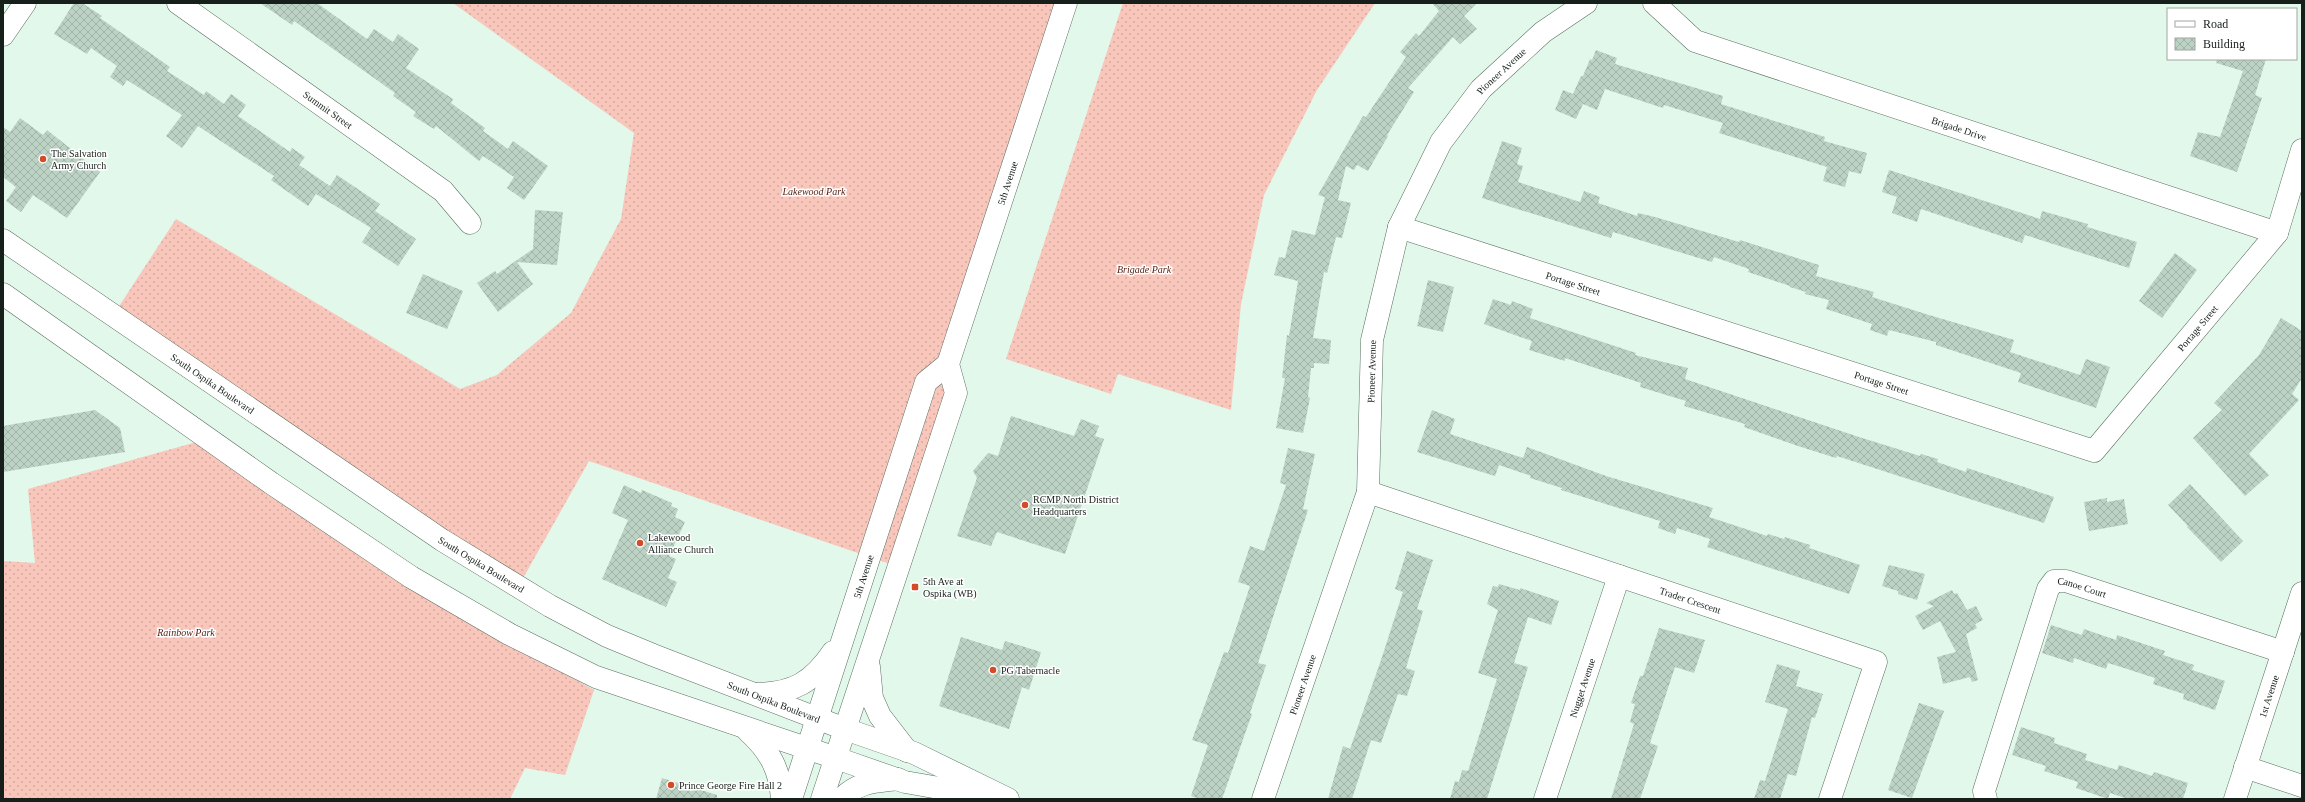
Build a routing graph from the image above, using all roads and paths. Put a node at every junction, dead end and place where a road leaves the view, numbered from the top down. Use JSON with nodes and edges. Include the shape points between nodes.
{"nodes":[{"id":1,"x":25,"y":3,"type":"edge"},
{"id":2,"x":178,"y":3,"type":"edge"},
{"id":3,"x":1066,"y":3,"type":"edge"},
{"id":4,"x":1586,"y":3,"type":"edge"},
{"id":5,"x":1654,"y":3,"type":"edge"},
{"id":6,"x":3,"y":35,"type":"edge"},
{"id":7,"x":2302,"y":150,"type":"edge"},
{"id":8,"x":470,"y":223,"type":"dead end"},
{"id":9,"x":1399,"y":227,"type":"junction"},
{"id":10,"x":2277,"y":234,"type":"junction"},
{"id":11,"x":3,"y":240,"type":"edge"},
{"id":12,"x":3,"y":294,"type":"edge"},
{"id":13,"x":948,"y":364,"type":"junction"},
{"id":14,"x":1368,"y":492,"type":"junction"},
{"id":15,"x":1619,"y":576,"type":"junction"},
{"id":16,"x":2302,"y":593,"type":"edge"},
{"id":17,"x":843,"y":636,"type":"junction"},
{"id":18,"x":2283,"y":652,"type":"junction"},
{"id":19,"x":868,"y":660,"type":"junction"},
{"id":20,"x":754,"y":694,"type":"junction"},
{"id":21,"x":816,"y":719,"type":"junction"},
{"id":22,"x":744,"y":728,"type":"junction"},
{"id":23,"x":845,"y":729,"type":"junction"},
{"id":24,"x":807,"y":749,"type":"junction"},
{"id":25,"x":907,"y":751,"type":"junction"},
{"id":26,"x":836,"y":758,"type":"junction"},
{"id":27,"x":2245,"y":768,"type":"junction"},
{"id":28,"x":898,"y":779,"type":"junction"},
{"id":29,"x":2302,"y":786,"type":"edge"},
{"id":30,"x":782,"y":799,"type":"edge"},
{"id":31,"x":791,"y":799,"type":"edge"},
{"id":32,"x":822,"y":799,"type":"edge"},
{"id":33,"x":841,"y":799,"type":"edge"},
{"id":34,"x":1004,"y":799,"type":"edge"},
{"id":35,"x":1008,"y":799,"type":"edge"},
{"id":36,"x":1262,"y":799,"type":"edge"},
{"id":37,"x":1545,"y":799,"type":"edge"},
{"id":38,"x":1830,"y":799,"type":"edge"},
{"id":39,"x":1986,"y":799,"type":"edge"},
{"id":40,"x":2235,"y":799,"type":"edge"}],
"edges":[{"from":1,"to":6,"type":"street"},
{"from":2,"to":8,"type":"street","name":"Summit Street","via":[[443,191]]},
{"from":3,"to":13,"type":"street","name":"5th Avenue"},
{"from":4,"to":9,"type":"street","name":"Pioneer Avenue","via":[[1543,32],[1480,89],[1441,142]]},
{"from":5,"to":10,"type":"street","name":"Brigade Drive","via":[[1695,41]]},
{"from":7,"to":10,"type":"street"},
{"from":9,"to":10,"type":"street","name":"Portage Street","via":[[2094,451]]},
{"from":9,"to":14,"type":"street","name":"Pioneer Avenue","via":[[1372,340]]},
{"from":11,"to":20,"type":"street","name":"South Ospika Boulevard","via":[[442,540],[550,606],[607,636]]},
{"from":12,"to":22,"type":"street","via":[[270,482],[446,598],[548,655],[596,677]]},
{"from":13,"to":17,"type":"street","name":"5th Avenue","via":[[926,382]]},
{"from":13,"to":19,"type":"street","via":[[956,393]]},
{"from":14,"to":15,"type":"street","name":"Trader Crescent"},
{"from":14,"to":36,"type":"street","name":"Pioneer Avenue"},
{"from":15,"to":37,"type":"street","name":"Nugget Avenue"},
{"from":15,"to":38,"type":"street","name":"Trader Crescent","via":[[1876,662]]},
{"from":16,"to":18,"type":"street","name":"1st Avenue"},
{"from":17,"to":20,"type":"street","via":[[810,680],[783,692]]},
{"from":17,"to":21,"type":"street","name":"5th Avenue"},
{"from":18,"to":27,"type":"street","name":"1st Avenue"},
{"from":18,"to":39,"type":"street","name":"Canoe Court","via":[[2066,581],[2054,581],[2048,589],[1984,791]]},
{"from":19,"to":23,"type":"street"},
{"from":19,"to":25,"type":"street","via":[[872,698],[880,716]]},
{"from":20,"to":21,"type":"street","name":"South Ospika Boulevard"},
{"from":21,"to":23,"type":"street","name":"South Ospika Boulevard"},
{"from":21,"to":24,"type":"street","name":"5th Avenue"},
{"from":22,"to":24,"type":"street"},
{"from":22,"to":30,"type":"street","via":[[771,756],[781,783]]},
{"from":23,"to":25,"type":"street","name":"South Ospika Boulevard"},
{"from":23,"to":26,"type":"street"},
{"from":24,"to":26,"type":"street"},
{"from":24,"to":31,"type":"street","name":"5th Avenue"},
{"from":25,"to":35,"type":"street","name":"South Ospika Boulevard"},
{"from":26,"to":28,"type":"street"},
{"from":26,"to":32,"type":"street"},
{"from":27,"to":29,"type":"street"},
{"from":27,"to":40,"type":"street","name":"1st Avenue"},
{"from":28,"to":33,"type":"street","via":[[865,783],[851,789]]},
{"from":28,"to":34,"type":"street"}]}
